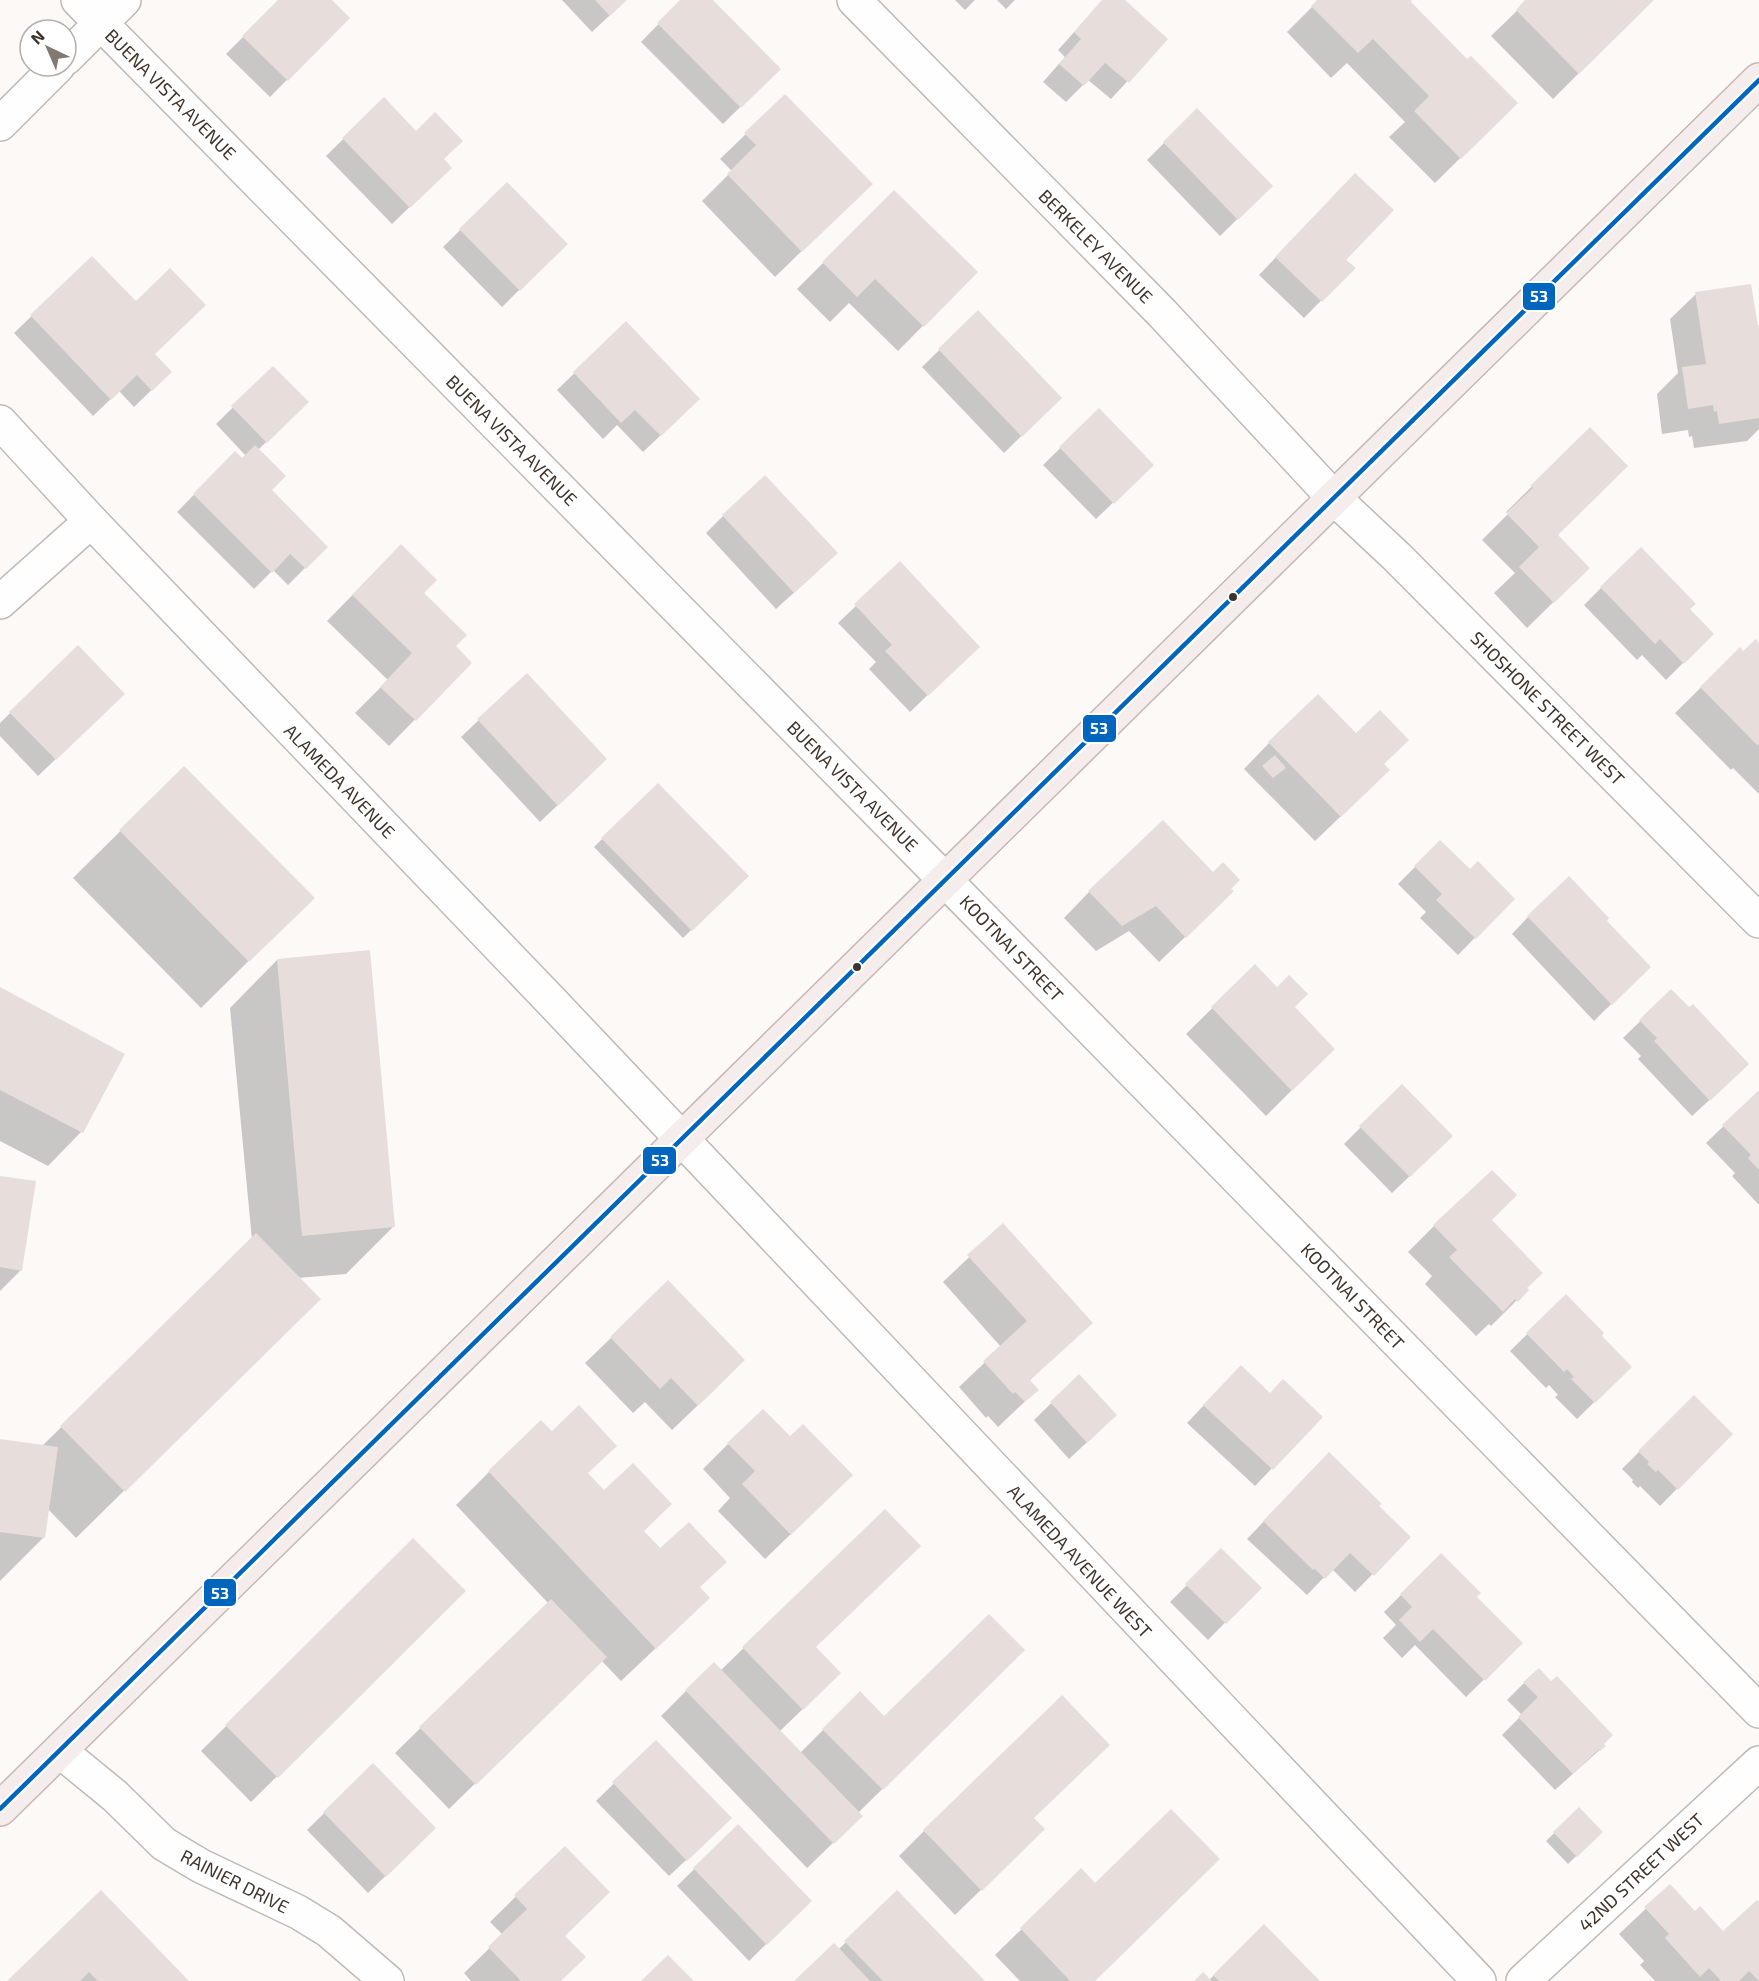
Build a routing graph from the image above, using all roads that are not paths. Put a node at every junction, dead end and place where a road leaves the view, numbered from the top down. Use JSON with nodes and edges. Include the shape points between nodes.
{"nodes":[{"id":1,"x":78,"y":0,"type":"edge"},
{"id":2,"x":124,"y":0,"type":"edge"},
{"id":3,"x":854,"y":0,"type":"edge"},
{"id":4,"x":101,"y":23,"type":"junction"},
{"id":5,"x":78,"y":46,"type":"edge"},
{"id":6,"x":46,"y":78,"type":"edge"},
{"id":7,"x":1759,"y":80,"type":"edge"},
{"id":8,"x":0,"y":123,"type":"edge"},
{"id":9,"x":0,"y":422,"type":"edge"},
{"id":10,"x":1334,"y":498,"type":"junction"},
{"id":11,"x":91,"y":521,"type":"junction"},
{"id":12,"x":0,"y":602,"type":"edge"},
{"id":13,"x":946,"y":881,"type":"junction"},
{"id":14,"x":1759,"y":921,"type":"edge"},
{"id":15,"x":681,"y":1140,"type":"junction"},
{"id":16,"x":1759,"y":1711,"type":"edge"},
{"id":17,"x":60,"y":1751,"type":"junction"},
{"id":18,"x":1759,"y":1763,"type":"edge"},
{"id":19,"x":0,"y":1809,"type":"edge"},
{"id":20,"x":387,"y":1981,"type":"edge"},
{"id":21,"x":1479,"y":1981,"type":"edge"},
{"id":22,"x":1523,"y":1981,"type":"edge"}],
"edges":[{"from":1,"to":4,"type":"street","name":"BUENA VISTA AVENUE"},
{"from":2,"to":4,"type":"street"},
{"from":3,"to":10,"type":"street","name":"BERKELEY AVENUE","via":[[1162,313]]},
{"from":4,"to":5,"type":"street"},
{"from":4,"to":13,"type":"street","name":"BUENA VISTA AVENUE"},
{"from":6,"to":8,"type":"street"},
{"from":7,"to":10,"type":"main road"},
{"from":9,"to":11,"type":"street","name":"ALAMEDA AVENUE"},
{"from":10,"to":13,"type":"main road"},
{"from":10,"to":14,"type":"street","name":"SHOSHONE STREET WEST","via":[[1398,557]]},
{"from":11,"to":12,"type":"street"},
{"from":11,"to":15,"type":"street","name":"ALAMEDA AVENUE"},
{"from":13,"to":15,"type":"main road"},
{"from":13,"to":16,"type":"street","name":"KOOTNAI STREET"},
{"from":15,"to":17,"type":"main road"},
{"from":15,"to":21,"type":"street","name":"ALAMEDA AVENUE WEST"},
{"from":17,"to":19,"type":"main road"},
{"from":17,"to":20,"type":"street","name":"RAINIER DRIVE","via":[[115,1796],[164,1844],[330,1931]]},
{"from":18,"to":22,"type":"street","name":"42ND STREET WEST"}]}
